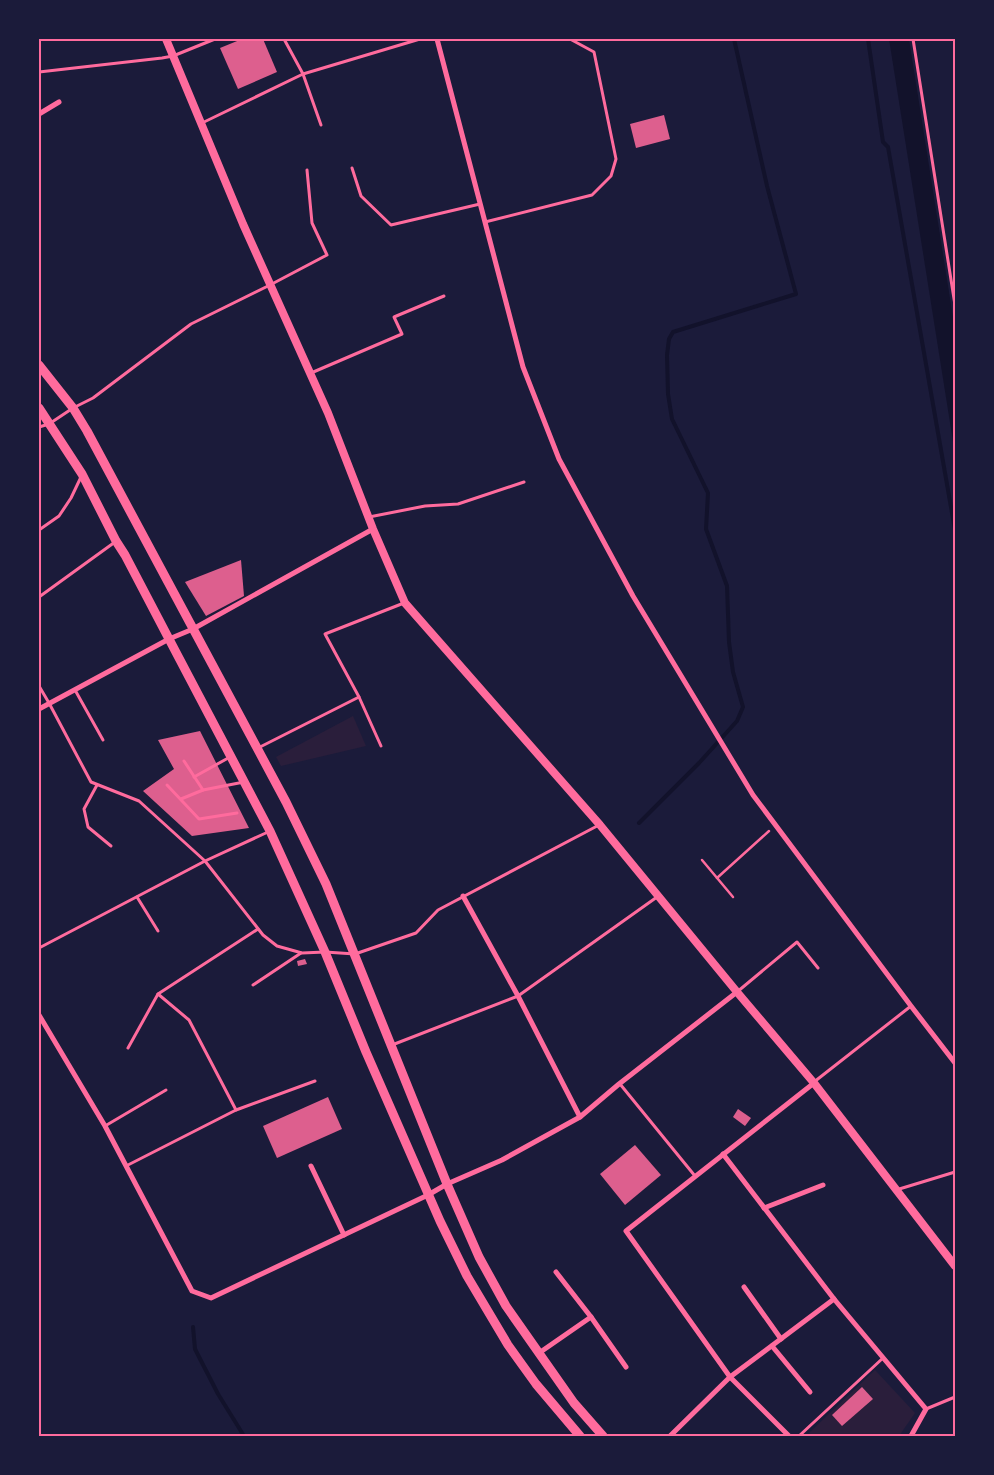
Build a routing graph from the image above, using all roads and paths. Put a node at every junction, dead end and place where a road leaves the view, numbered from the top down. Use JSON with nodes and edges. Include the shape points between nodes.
{"nodes":[{"id":1,"x":166,"y":39,"type":"edge"},
{"id":2,"x":215,"y":39,"type":"edge"},
{"id":3,"x":284,"y":39,"type":"edge"},
{"id":4,"x":420,"y":39,"type":"edge"},
{"id":5,"x":437,"y":39,"type":"edge"},
{"id":6,"x":570,"y":39,"type":"edge"},
{"id":7,"x":913,"y":39,"type":"edge"},
{"id":8,"x":173,"y":56,"type":"junction"},
{"id":9,"x":39,"y":72,"type":"edge"},
{"id":10,"x":303,"y":74,"type":"junction"},
{"id":11,"x":59,"y":102,"type":"dead end"},
{"id":12,"x":39,"y":114,"type":"edge"},
{"id":13,"x":201,"y":124,"type":"junction"},
{"id":14,"x":321,"y":125,"type":"dead end"},
{"id":15,"x":352,"y":168,"type":"dead end"},
{"id":16,"x":307,"y":170,"type":"dead end"},
{"id":17,"x":480,"y":204,"type":"junction"},
{"id":18,"x":485,"y":222,"type":"junction"},
{"id":19,"x":270,"y":285,"type":"junction"},
{"id":20,"x":444,"y":296,"type":"dead end"},
{"id":21,"x":955,"y":305,"type":"edge"},
{"id":22,"x":39,"y":365,"type":"edge"},
{"id":23,"x":310,"y":374,"type":"junction"},
{"id":24,"x":39,"y":408,"type":"edge"},
{"id":25,"x":73,"y":408,"type":"junction"},
{"id":26,"x":49,"y":424,"type":"junction"},
{"id":27,"x":39,"y":427,"type":"edge"},
{"id":28,"x":82,"y":474,"type":"junction"},
{"id":29,"x":524,"y":482,"type":"dead end"},
{"id":30,"x":369,"y":518,"type":"junction"},
{"id":31,"x":373,"y":529,"type":"junction"},
{"id":32,"x":39,"y":530,"type":"edge"},
{"id":33,"x":116,"y":541,"type":"junction"},
{"id":34,"x":39,"y":597,"type":"edge"},
{"id":35,"x":405,"y":603,"type":"junction"},
{"id":36,"x":193,"y":628,"type":"junction"},
{"id":37,"x":170,"y":639,"type":"junction"},
{"id":38,"x":39,"y":686,"type":"edge"},
{"id":39,"x":75,"y":690,"type":"junction"},
{"id":40,"x":359,"y":697,"type":"junction"},
{"id":41,"x":49,"y":703,"type":"junction"},
{"id":42,"x":39,"y":709,"type":"edge"},
{"id":43,"x":104,"y":740,"type":"dead end"},
{"id":44,"x":381,"y":746,"type":"dead end"},
{"id":45,"x":258,"y":749,"type":"junction"},
{"id":46,"x":231,"y":757,"type":"junction"},
{"id":47,"x":184,"y":761,"type":"dead end"},
{"id":48,"x":194,"y":778,"type":"junction"},
{"id":49,"x":244,"y":782,"type":"junction"},
{"id":50,"x":97,"y":785,"type":"junction"},
{"id":51,"x":167,"y":785,"type":"dead end"},
{"id":52,"x":203,"y":790,"type":"junction"},
{"id":53,"x":181,"y":799,"type":"junction"},
{"id":54,"x":237,"y":813,"type":"dead end"},
{"id":55,"x":600,"y":825,"type":"junction"},
{"id":56,"x":776,"y":825,"type":"junction"},
{"id":57,"x":270,"y":832,"type":"junction"},
{"id":58,"x":112,"y":846,"type":"dead end"},
{"id":59,"x":702,"y":860,"type":"dead end"},
{"id":60,"x":205,"y":861,"type":"junction"},
{"id":61,"x":717,"y":878,"type":"junction"},
{"id":62,"x":137,"y":896,"type":"junction"},
{"id":63,"x":463,"y":896,"type":"junction"},
{"id":64,"x":658,"y":896,"type":"junction"},
{"id":65,"x":733,"y":897,"type":"dead end"},
{"id":66,"x":258,"y":929,"type":"junction"},
{"id":67,"x":158,"y":932,"type":"dead end"},
{"id":68,"x":39,"y":948,"type":"edge"},
{"id":69,"x":325,"y":952,"type":"junction"},
{"id":70,"x":302,"y":953,"type":"junction"},
{"id":71,"x":355,"y":954,"type":"junction"},
{"id":72,"x":818,"y":968,"type":"dead end"},
{"id":73,"x":253,"y":985,"type":"dead end"},
{"id":74,"x":737,"y":992,"type":"junction"},
{"id":75,"x":158,"y":994,"type":"junction"},
{"id":76,"x":518,"y":996,"type":"junction"},
{"id":77,"x":911,"y":1006,"type":"junction"},
{"id":78,"x":39,"y":1014,"type":"edge"},
{"id":79,"x":391,"y":1045,"type":"junction"},
{"id":80,"x":128,"y":1048,"type":"dead end"},
{"id":81,"x":955,"y":1062,"type":"edge"},
{"id":82,"x":315,"y":1081,"type":"dead end"},
{"id":83,"x":814,"y":1083,"type":"junction"},
{"id":84,"x":619,"y":1084,"type":"junction"},
{"id":85,"x":166,"y":1090,"type":"dead end"},
{"id":86,"x":236,"y":1110,"type":"junction"},
{"id":87,"x":580,"y":1117,"type":"junction"},
{"id":88,"x":105,"y":1126,"type":"junction"},
{"id":89,"x":723,"y":1154,"type":"junction"},
{"id":90,"x":126,"y":1166,"type":"junction"},
{"id":91,"x":311,"y":1166,"type":"dead end"},
{"id":92,"x":955,"y":1172,"type":"edge"},
{"id":93,"x":695,"y":1177,"type":"junction"},
{"id":94,"x":448,"y":1184,"type":"junction"},
{"id":95,"x":823,"y":1185,"type":"dead end"},
{"id":96,"x":896,"y":1190,"type":"junction"},
{"id":97,"x":428,"y":1195,"type":"junction"},
{"id":98,"x":764,"y":1208,"type":"junction"},
{"id":99,"x":344,"y":1235,"type":"junction"},
{"id":100,"x":955,"y":1266,"type":"edge"},
{"id":101,"x":556,"y":1272,"type":"dead end"},
{"id":102,"x":744,"y":1288,"type":"dead end"},
{"id":103,"x":834,"y":1299,"type":"junction"},
{"id":104,"x":591,"y":1317,"type":"junction"},
{"id":105,"x":780,"y":1339,"type":"junction"},
{"id":106,"x":772,"y":1346,"type":"junction"},
{"id":107,"x":539,"y":1353,"type":"junction"},
{"id":108,"x":883,"y":1358,"type":"junction"},
{"id":109,"x":626,"y":1367,"type":"dead end"},
{"id":110,"x":730,"y":1377,"type":"junction"},
{"id":111,"x":810,"y":1392,"type":"dead end"},
{"id":112,"x":955,"y":1397,"type":"edge"},
{"id":113,"x":926,"y":1409,"type":"junction"},
{"id":114,"x":580,"y":1436,"type":"edge"},
{"id":115,"x":603,"y":1436,"type":"edge"},
{"id":116,"x":670,"y":1436,"type":"edge"},
{"id":117,"x":790,"y":1436,"type":"edge"},
{"id":118,"x":799,"y":1436,"type":"edge"},
{"id":119,"x":911,"y":1436,"type":"edge"}],
"edges":[{"from":1,"to":8,"type":"street"},
{"from":2,"to":8,"type":"lane"},
{"from":3,"to":10,"type":"lane"},
{"from":4,"to":10,"type":"lane"},
{"from":5,"to":17,"type":"street"},
{"from":6,"to":18,"type":"lane","via":[[594,52],[616,159],[611,176],[592,195]]},
{"from":7,"to":21,"type":"lane"},
{"from":8,"to":9,"type":"lane"},
{"from":8,"to":13,"type":"street"},
{"from":10,"to":13,"type":"lane"},
{"from":10,"to":14,"type":"lane"},
{"from":11,"to":12,"type":"street"},
{"from":13,"to":19,"type":"street"},
{"from":15,"to":17,"type":"lane","via":[[361,196],[391,225]]},
{"from":16,"to":19,"type":"lane","via":[[312,223],[327,254]]},
{"from":17,"to":18,"type":"street"},
{"from":18,"to":56,"type":"street","via":[[523,367],[559,458],[633,596],[754,795]]},
{"from":19,"to":23,"type":"street"},
{"from":19,"to":25,"type":"lane","via":[[191,324],[93,398]]},
{"from":20,"to":23,"type":"lane","via":[[394,317],[402,334]]},
{"from":22,"to":25,"type":"main road"},
{"from":23,"to":30,"type":"street"},
{"from":24,"to":26,"type":"main road"},
{"from":25,"to":26,"type":"lane"},
{"from":25,"to":36,"type":"main road"},
{"from":26,"to":27,"type":"lane"},
{"from":26,"to":28,"type":"main road"},
{"from":28,"to":32,"type":"lane","via":[[59,516]]},
{"from":28,"to":33,"type":"main road"},
{"from":29,"to":30,"type":"lane","via":[[458,504],[425,506]]},
{"from":30,"to":31,"type":"street"},
{"from":31,"to":35,"type":"street"},
{"from":31,"to":36,"type":"street"},
{"from":33,"to":34,"type":"lane"},
{"from":33,"to":37,"type":"main road"},
{"from":35,"to":40,"type":"lane","via":[[325,634]]},
{"from":35,"to":55,"type":"street"},
{"from":36,"to":37,"type":"street"},
{"from":36,"to":45,"type":"main road"},
{"from":37,"to":39,"type":"street"},
{"from":37,"to":46,"type":"main road"},
{"from":38,"to":41,"type":"lane"},
{"from":39,"to":41,"type":"street"},
{"from":39,"to":43,"type":"lane"},
{"from":40,"to":44,"type":"lane"},
{"from":40,"to":45,"type":"lane"},
{"from":41,"to":42,"type":"street"},
{"from":41,"to":50,"type":"lane","via":[[91,782]]},
{"from":45,"to":71,"type":"main road","via":[[322,876]]},
{"from":46,"to":48,"type":"lane"},
{"from":46,"to":49,"type":"main road"},
{"from":47,"to":48,"type":"lane"},
{"from":48,"to":52,"type":"lane"},
{"from":49,"to":52,"type":"lane"},
{"from":49,"to":57,"type":"main road"},
{"from":50,"to":58,"type":"lane","via":[[84,809],[88,827]]},
{"from":50,"to":60,"type":"lane","via":[[139,801]]},
{"from":51,"to":53,"type":"lane"},
{"from":52,"to":53,"type":"lane"},
{"from":53,"to":54,"type":"lane","via":[[199,819]]},
{"from":55,"to":63,"type":"lane"},
{"from":55,"to":64,"type":"street"},
{"from":56,"to":61,"type":"path"},
{"from":56,"to":77,"type":"street"},
{"from":57,"to":60,"type":"lane"},
{"from":57,"to":69,"type":"main road"},
{"from":59,"to":61,"type":"path"},
{"from":60,"to":62,"type":"lane"},
{"from":60,"to":66,"type":"lane"},
{"from":61,"to":65,"type":"path"},
{"from":62,"to":67,"type":"lane"},
{"from":62,"to":68,"type":"lane"},
{"from":63,"to":71,"type":"lane","via":[[438,910],[416,933]]},
{"from":63,"to":76,"type":"street"},
{"from":64,"to":74,"type":"street"},
{"from":64,"to":76,"type":"lane"},
{"from":66,"to":70,"type":"lane","via":[[277,946]]},
{"from":66,"to":75,"type":"lane"},
{"from":69,"to":70,"type":"lane"},
{"from":69,"to":71,"type":"lane"},
{"from":69,"to":97,"type":"main road"},
{"from":70,"to":73,"type":"lane"},
{"from":71,"to":79,"type":"main road"},
{"from":72,"to":74,"type":"lane","via":[[797,942]]},
{"from":74,"to":83,"type":"street"},
{"from":74,"to":84,"type":"street"},
{"from":75,"to":80,"type":"lane"},
{"from":75,"to":86,"type":"lane","via":[[189,1020]]},
{"from":76,"to":79,"type":"lane"},
{"from":76,"to":87,"type":"street"},
{"from":77,"to":81,"type":"street"},
{"from":77,"to":83,"type":"lane"},
{"from":78,"to":88,"type":"street"},
{"from":79,"to":94,"type":"main road"},
{"from":82,"to":86,"type":"lane"},
{"from":83,"to":89,"type":"street"},
{"from":83,"to":96,"type":"street"},
{"from":84,"to":87,"type":"street"},
{"from":84,"to":93,"type":"lane"},
{"from":85,"to":88,"type":"lane"},
{"from":86,"to":90,"type":"lane"},
{"from":87,"to":94,"type":"street","via":[[502,1160]]},
{"from":88,"to":90,"type":"street"},
{"from":89,"to":93,"type":"street"},
{"from":89,"to":98,"type":"street"},
{"from":90,"to":99,"type":"street","via":[[192,1291],[210,1298]]},
{"from":91,"to":99,"type":"street"},
{"from":92,"to":96,"type":"lane"},
{"from":93,"to":110,"type":"street","via":[[626,1231]]},
{"from":94,"to":97,"type":"street"},
{"from":94,"to":107,"type":"main road","via":[[479,1258],[506,1306]]},
{"from":95,"to":98,"type":"street"},
{"from":96,"to":100,"type":"street"},
{"from":97,"to":99,"type":"street"},
{"from":97,"to":114,"type":"main road","via":[[467,1276],[508,1345]]},
{"from":98,"to":103,"type":"street"},
{"from":101,"to":104,"type":"street"},
{"from":102,"to":105,"type":"street"},
{"from":103,"to":105,"type":"street"},
{"from":103,"to":108,"type":"street"},
{"from":104,"to":107,"type":"street"},
{"from":104,"to":109,"type":"street"},
{"from":105,"to":106,"type":"street"},
{"from":106,"to":110,"type":"street"},
{"from":106,"to":111,"type":"street"},
{"from":107,"to":115,"type":"main road","via":[[574,1403]]},
{"from":108,"to":113,"type":"street"},
{"from":108,"to":118,"type":"lane"},
{"from":110,"to":116,"type":"street"},
{"from":110,"to":117,"type":"street"},
{"from":112,"to":113,"type":"lane"},
{"from":113,"to":119,"type":"street"}]}
